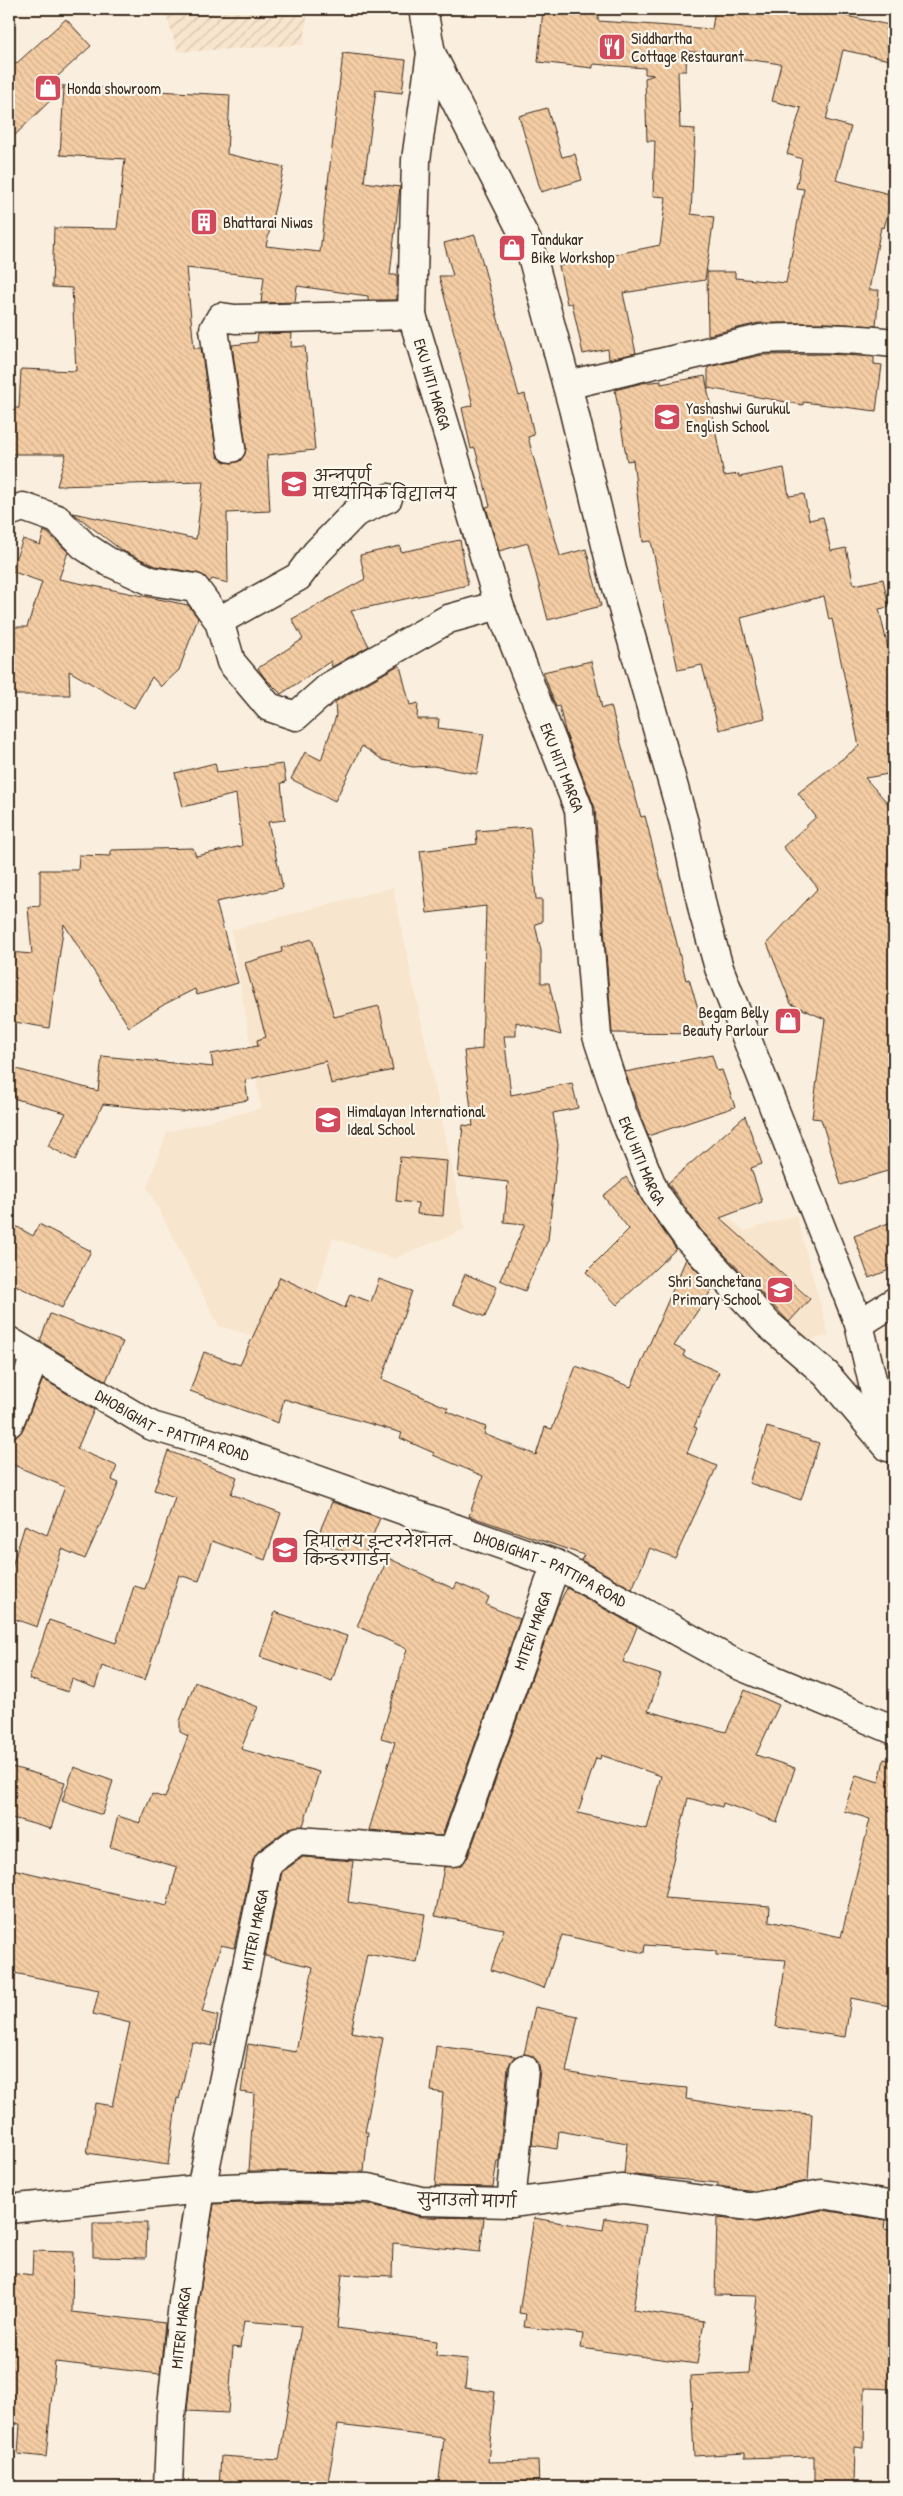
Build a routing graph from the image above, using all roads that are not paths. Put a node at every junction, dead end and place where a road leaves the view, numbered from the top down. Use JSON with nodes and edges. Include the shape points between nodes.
{"nodes":[{"id":1,"x":423,"y":9,"type":"edge"},
{"id":2,"x":431,"y":53,"type":"junction"},
{"id":3,"x":412,"y":315,"type":"junction"},
{"id":4,"x":894,"y":343,"type":"edge"},
{"id":5,"x":566,"y":385,"type":"junction"},
{"id":6,"x":231,"y":448,"type":"dead end"},
{"id":7,"x":388,"y":498,"type":"dead end"},
{"id":8,"x":9,"y":512,"type":"edge"},
{"id":9,"x":498,"y":605,"type":"junction"},
{"id":10,"x":219,"y":621,"type":"junction"},
{"id":11,"x":894,"y":1302,"type":"edge"},
{"id":12,"x":859,"y":1324,"type":"junction"},
{"id":13,"x":9,"y":1340,"type":"edge"},
{"id":14,"x":35,"y":1357,"type":"junction"},
{"id":15,"x":9,"y":1423,"type":"edge"},
{"id":16,"x":891,"y":1454,"type":"edge"},
{"id":17,"x":556,"y":1564,"type":"junction"},
{"id":18,"x":894,"y":1730,"type":"edge"},
{"id":19,"x":524,"y":2069,"type":"dead end"},
{"id":20,"x":201,"y":2189,"type":"junction"},
{"id":21,"x":511,"y":2203,"type":"junction"},
{"id":22,"x":894,"y":2206,"type":"edge"},
{"id":23,"x":9,"y":2209,"type":"edge"},
{"id":24,"x":168,"y":2487,"type":"edge"}],
"edges":[{"from":1,"to":2,"type":"street","name":"EKU HITI MARGA"},
{"from":2,"to":3,"type":"street","name":"EKU HITI MARGA","via":[[416,160]]},
{"from":2,"to":5,"type":"street","via":[[530,245]]},
{"from":3,"to":6,"type":"street","via":[[221,317],[214,329]]},
{"from":3,"to":9,"type":"street","name":"EKU HITI MARGA"},
{"from":4,"to":5,"type":"street","via":[[861,339],[760,339]]},
{"from":5,"to":12,"type":"street","via":[[612,570],[684,823],[719,968]]},
{"from":7,"to":10,"type":"street","via":[[355,513],[298,577]]},
{"from":8,"to":10,"type":"street","via":[[23,507],[57,519],[84,546],[107,561],[151,581],[195,588]]},
{"from":9,"to":10,"type":"street","via":[[448,619],[330,686],[296,716],[268,707],[231,662]]},
{"from":9,"to":16,"type":"street","name":"EKU HITI MARGA","via":[[579,810],[597,1036],[623,1115],[655,1193],[689,1240],[768,1324],[826,1374]]},
{"from":11,"to":12,"type":"street"},
{"from":12,"to":16,"type":"street"},
{"from":13,"to":14,"type":"street","name":"DHOBIGHAT - PATTIPA ROAD"},
{"from":14,"to":15,"type":"street"},
{"from":14,"to":17,"type":"street","name":"DHOBIGHAT - PATTIPA ROAD","via":[[152,1426],[230,1449]]},
{"from":17,"to":18,"type":"street","name":"DHOBIGHAT - PATTIPA ROAD","via":[[736,1664]]},
{"from":17,"to":20,"type":"street","name":"MITERI MARGA","via":[[453,1852],[298,1841],[268,1863]]},
{"from":19,"to":21,"type":"street"},
{"from":20,"to":21,"type":"street","name":"सुनाउलो मार्गा","via":[[274,2186],[369,2188],[421,2201]]},
{"from":20,"to":23,"type":"street","name":"सुनाउलो मार्गा"},
{"from":20,"to":24,"type":"street","name":"MITERI MARGA","via":[[183,2303],[171,2416]]},
{"from":21,"to":22,"type":"street","name":"सुनाउलो मार्गा","via":[[623,2189],[755,2207],[822,2194]]}]}
